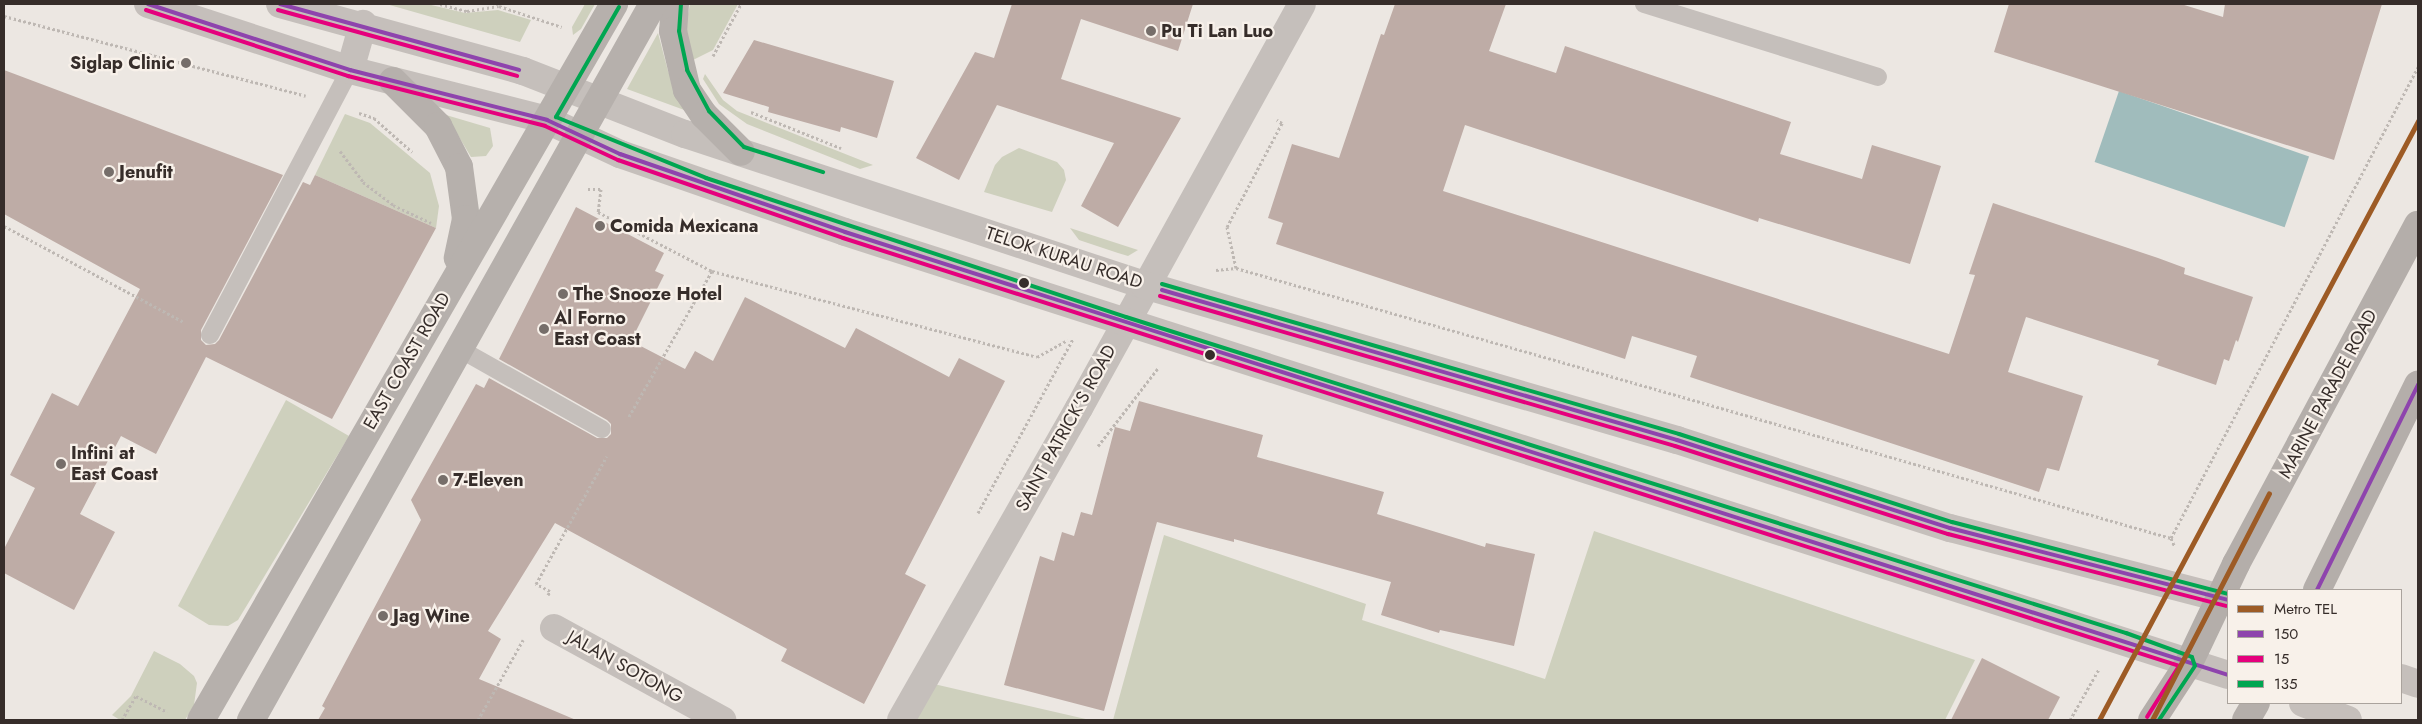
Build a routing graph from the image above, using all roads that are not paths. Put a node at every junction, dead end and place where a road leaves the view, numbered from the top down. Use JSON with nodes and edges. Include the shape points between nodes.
{"nodes":[{"id":1,"x":148,"y":4,"type":"edge"},
{"id":2,"x":280,"y":4,"type":"edge"},
{"id":3,"x":614,"y":4,"type":"edge"},
{"id":4,"x":653,"y":4,"type":"edge"},
{"id":5,"x":675,"y":4,"type":"edge"},
{"id":6,"x":1302,"y":4,"type":"edge"},
{"id":7,"x":1644,"y":4,"type":"edge"},
{"id":8,"x":364,"y":24,"type":"junction"},
{"id":9,"x":350,"y":70,"type":"junction"},
{"id":10,"x":1878,"y":77,"type":"dead end"},
{"id":11,"x":393,"y":81,"type":"junction"},
{"id":12,"x":567,"y":87,"type":"junction"},
{"id":13,"x":599,"y":100,"type":"junction"},
{"id":14,"x":547,"y":120,"type":"junction"},
{"id":15,"x":578,"y":135,"type":"junction"},
{"id":16,"x":741,"y":152,"type":"junction"},
{"id":17,"x":2418,"y":225,"type":"edge"},
{"id":18,"x":452,"y":284,"type":"junction"},
{"id":19,"x":1144,"y":285,"type":"junction"},
{"id":20,"x":1124,"y":323,"type":"junction"},
{"id":21,"x":210,"y":335,"type":"road end"},
{"id":22,"x":458,"y":348,"type":"junction"},
{"id":23,"x":2418,"y":385,"type":"edge"},
{"id":24,"x":602,"y":429,"type":"dead end"},
{"id":25,"x":2229,"y":589,"type":"edge"},
{"id":26,"x":2316,"y":589,"type":"edge"},
{"id":27,"x":2224,"y":598,"type":"edge"},
{"id":28,"x":554,"y":628,"type":"dead end"},
{"id":29,"x":2188,"y":663,"type":"junction"},
{"id":30,"x":2227,"y":675,"type":"edge"},
{"id":31,"x":2402,"y":678,"type":"edge"},
{"id":32,"x":2418,"y":684,"type":"edge"},
{"id":33,"x":2255,"y":704,"type":"edge"},
{"id":34,"x":2306,"y":704,"type":"edge"},
{"id":35,"x":202,"y":720,"type":"edge"},
{"id":36,"x":251,"y":720,"type":"edge"},
{"id":37,"x":722,"y":720,"type":"edge"},
{"id":38,"x":901,"y":720,"type":"edge"},
{"id":39,"x":2152,"y":720,"type":"edge"},
{"id":40,"x":2246,"y":720,"type":"edge"},
{"id":41,"x":2348,"y":720,"type":"edge"}],
"edges":[{"from":1,"to":9,"type":"street"},
{"from":2,"to":8,"type":"street","name":"TELOK KURAU ROAD"},
{"from":3,"to":12,"type":"main road","name":"EAST COAST ROAD"},
{"from":4,"to":13,"type":"main road"},
{"from":5,"to":16,"type":"main road","via":[[673,31],[687,90],[704,115]]},
{"from":6,"to":19,"type":"street","name":"SAINT PATRICK'S ROAD"},
{"from":7,"to":10,"type":"lane"},
{"from":8,"to":9,"type":"street"},
{"from":8,"to":12,"type":"street","name":"TELOK KURAU ROAD"},
{"from":9,"to":11,"type":"street"},
{"from":9,"to":21,"type":"lane"},
{"from":11,"to":14,"type":"street"},
{"from":11,"to":18,"type":"main road","via":[[438,126],[459,166],[466,219]]},
{"from":12,"to":13,"type":"street","name":"TELOK KURAU ROAD"},
{"from":12,"to":14,"type":"main road","name":"EAST COAST ROAD"},
{"from":13,"to":15,"type":"main road"},
{"from":13,"to":16,"type":"street","name":"TELOK KURAU ROAD"},
{"from":14,"to":15,"type":"street"},
{"from":14,"to":18,"type":"main road","name":"EAST COAST ROAD"},
{"from":15,"to":20,"type":"street","via":[[704,184]]},
{"from":15,"to":22,"type":"main road"},
{"from":16,"to":19,"type":"street","name":"TELOK KURAU ROAD"},
{"from":17,"to":25,"type":"main road","name":"MARINE PARADE ROAD"},
{"from":18,"to":35,"type":"main road","name":"EAST COAST ROAD"},
{"from":19,"to":20,"type":"street","name":"SAINT PATRICK'S ROAD"},
{"from":19,"to":27,"type":"street","name":"TELOK KURAU ROAD","via":[[1677,440],[1950,528]]},
{"from":20,"to":29,"type":"street","via":[[2118,638]]},
{"from":20,"to":38,"type":"street","name":"SAINT PATRICK'S ROAD"},
{"from":22,"to":24,"type":"lane"},
{"from":22,"to":36,"type":"main road"},
{"from":23,"to":26,"type":"main road"},
{"from":27,"to":29,"type":"main road","name":"MARINE PARADE ROAD"},
{"from":28,"to":37,"type":"street","name":"JALAN SOTONG"},
{"from":29,"to":30,"type":"street"},
{"from":29,"to":39,"type":"main road","name":"MARINE PARADE ROAD"},
{"from":31,"to":32,"type":"street"},
{"from":33,"to":40,"type":"main road"},
{"from":34,"to":41,"type":"street"}]}
